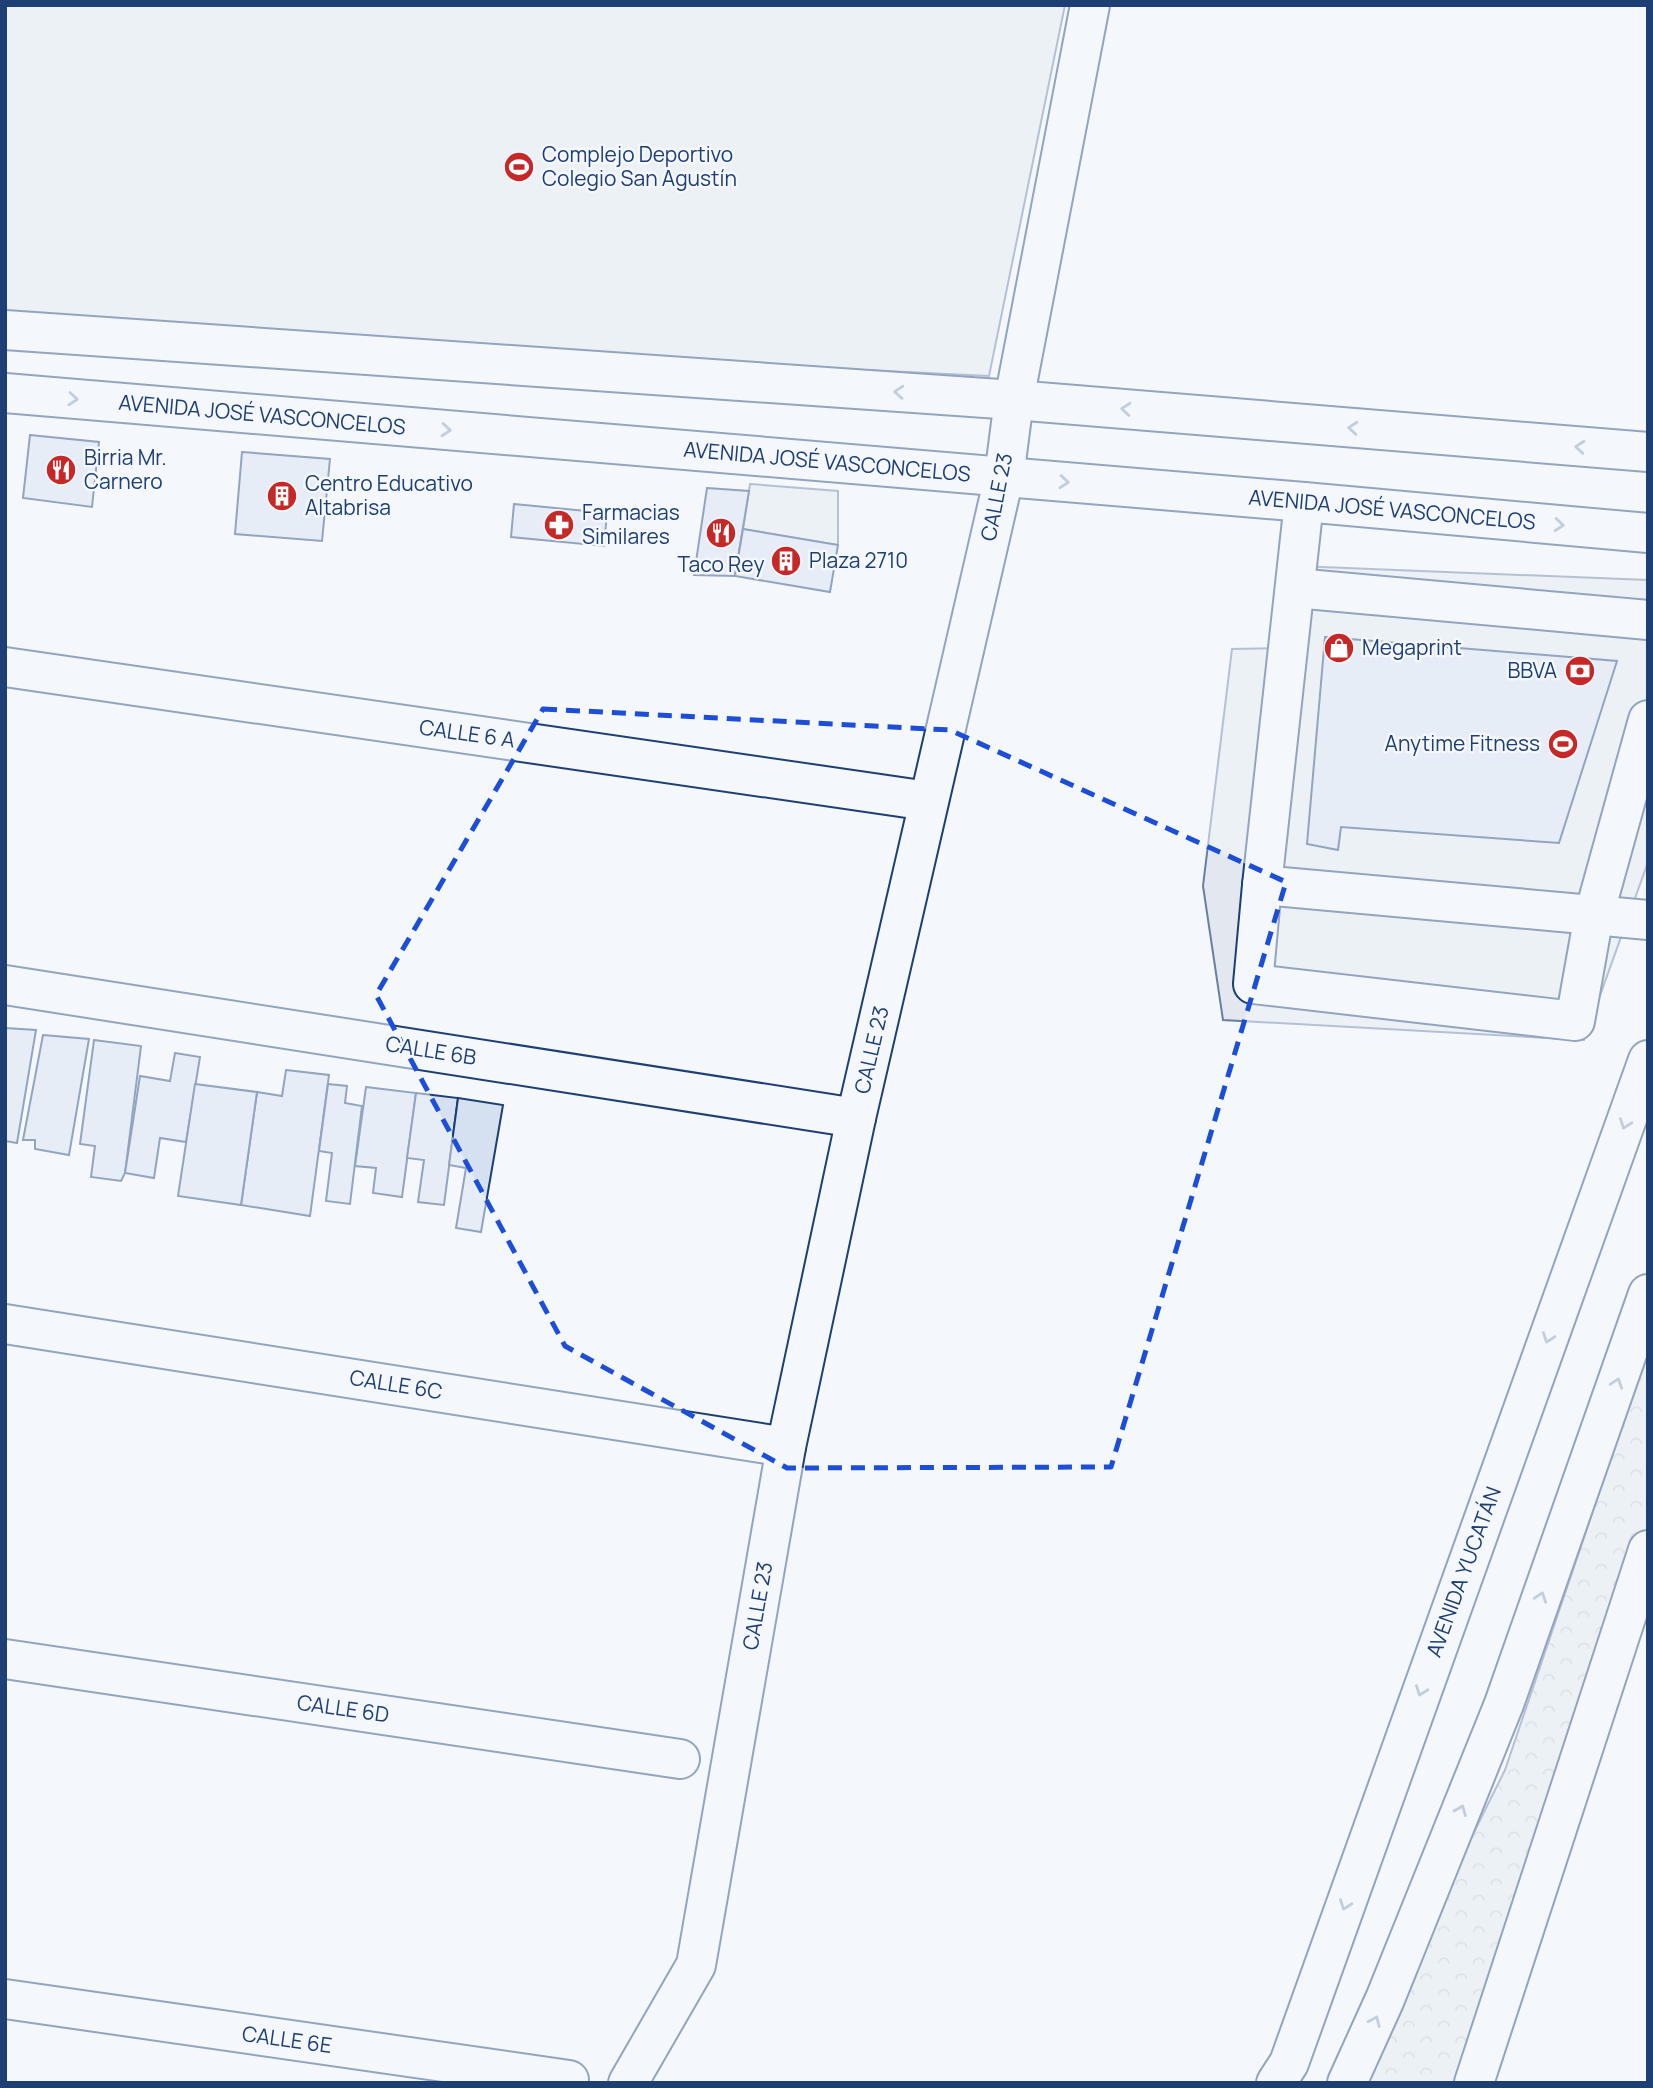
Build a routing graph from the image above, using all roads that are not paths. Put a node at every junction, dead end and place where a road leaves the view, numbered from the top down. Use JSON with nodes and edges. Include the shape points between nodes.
{"nodes":[{"id":1,"x":1090,"y":5,"type":"edge"},
{"id":2,"x":5,"y":331,"type":"edge"},
{"id":3,"x":5,"y":393,"type":"edge"},
{"id":4,"x":1014,"y":400,"type":"junction"},
{"id":5,"x":1648,"y":452,"type":"edge"},
{"id":6,"x":1003,"y":477,"type":"junction"},
{"id":7,"x":1304,"y":502,"type":"junction"},
{"id":8,"x":1648,"y":533,"type":"edge"},
{"id":9,"x":1294,"y":588,"type":"junction"},
{"id":10,"x":1648,"y":620,"type":"edge"},
{"id":11,"x":5,"y":667,"type":"edge"},
{"id":12,"x":1648,"y":720,"type":"edge"},
{"id":13,"x":928,"y":801,"type":"junction"},
{"id":14,"x":1262,"y":885,"type":"junction"},
{"id":15,"x":1594,"y":915,"type":"junction"},
{"id":16,"x":1648,"y":920,"type":"edge"},
{"id":17,"x":5,"y":985,"type":"edge"},
{"id":18,"x":1648,"y":1060,"type":"edge"},
{"id":19,"x":856,"y":1118,"type":"junction"},
{"id":20,"x":1648,"y":1294,"type":"edge"},
{"id":21,"x":5,"y":1324,"type":"edge"},
{"id":22,"x":786,"y":1447,"type":"junction"},
{"id":23,"x":1648,"y":1550,"type":"edge"},
{"id":24,"x":5,"y":1659,"type":"edge"},
{"id":25,"x":680,"y":1759,"type":"dead end"},
{"id":26,"x":5,"y":1999,"type":"edge"},
{"id":27,"x":569,"y":2080,"type":"dead end"},
{"id":28,"x":628,"y":2083,"type":"edge"},
{"id":29,"x":1276,"y":2083,"type":"edge"},
{"id":30,"x":1347,"y":2083,"type":"edge"},
{"id":31,"x":1474,"y":2083,"type":"edge"}],
"edges":[{"from":1,"to":4,"type":"street","name":"CALLE 23"},
{"from":4,"to":2,"type":"street","one_way":true},
{"from":3,"to":6,"type":"street","name":"AVENIDA JOSÉ VASCONCELOS","one_way":true},
{"from":5,"to":4,"type":"street","one_way":true},
{"from":4,"to":6,"type":"street","name":"CALLE 23"},
{"from":6,"to":7,"type":"street","name":"AVENIDA JOSÉ VASCONCELOS","one_way":true},
{"from":6,"to":13,"type":"street","name":"CALLE 23"},
{"from":7,"to":8,"type":"street","name":"AVENIDA JOSÉ VASCONCELOS","one_way":true},
{"from":7,"to":9,"type":"street"},
{"from":9,"to":10,"type":"street"},
{"from":9,"to":14,"type":"street"},
{"from":11,"to":13,"type":"street","name":"CALLE 6 A"},
{"from":12,"to":15,"type":"street"},
{"from":13,"to":19,"type":"street","name":"CALLE 23"},
{"from":14,"to":15,"type":"street"},
{"from":14,"to":15,"type":"street","via":[[1254,984],[1575,1021]]},
{"from":15,"to":16,"type":"street"},
{"from":17,"to":19,"type":"street","name":"CALLE 6B"},
{"from":18,"to":29,"type":"street","name":"AVENIDA YUCATÁN","one_way":true,"via":[[1289,2063]]},
{"from":19,"to":22,"type":"street","name":"CALLE 23"},
{"from":30,"to":20,"type":"street","one_way":true,"via":[[1504,1704]]},
{"from":21,"to":22,"type":"street","name":"CALLE 6C"},
{"from":22,"to":28,"type":"street","name":"CALLE 23","via":[[696,1965]]},
{"from":23,"to":31,"type":"street"},
{"from":24,"to":25,"type":"street","name":"CALLE 6D"},
{"from":26,"to":27,"type":"street","name":"CALLE 6E"}]}
